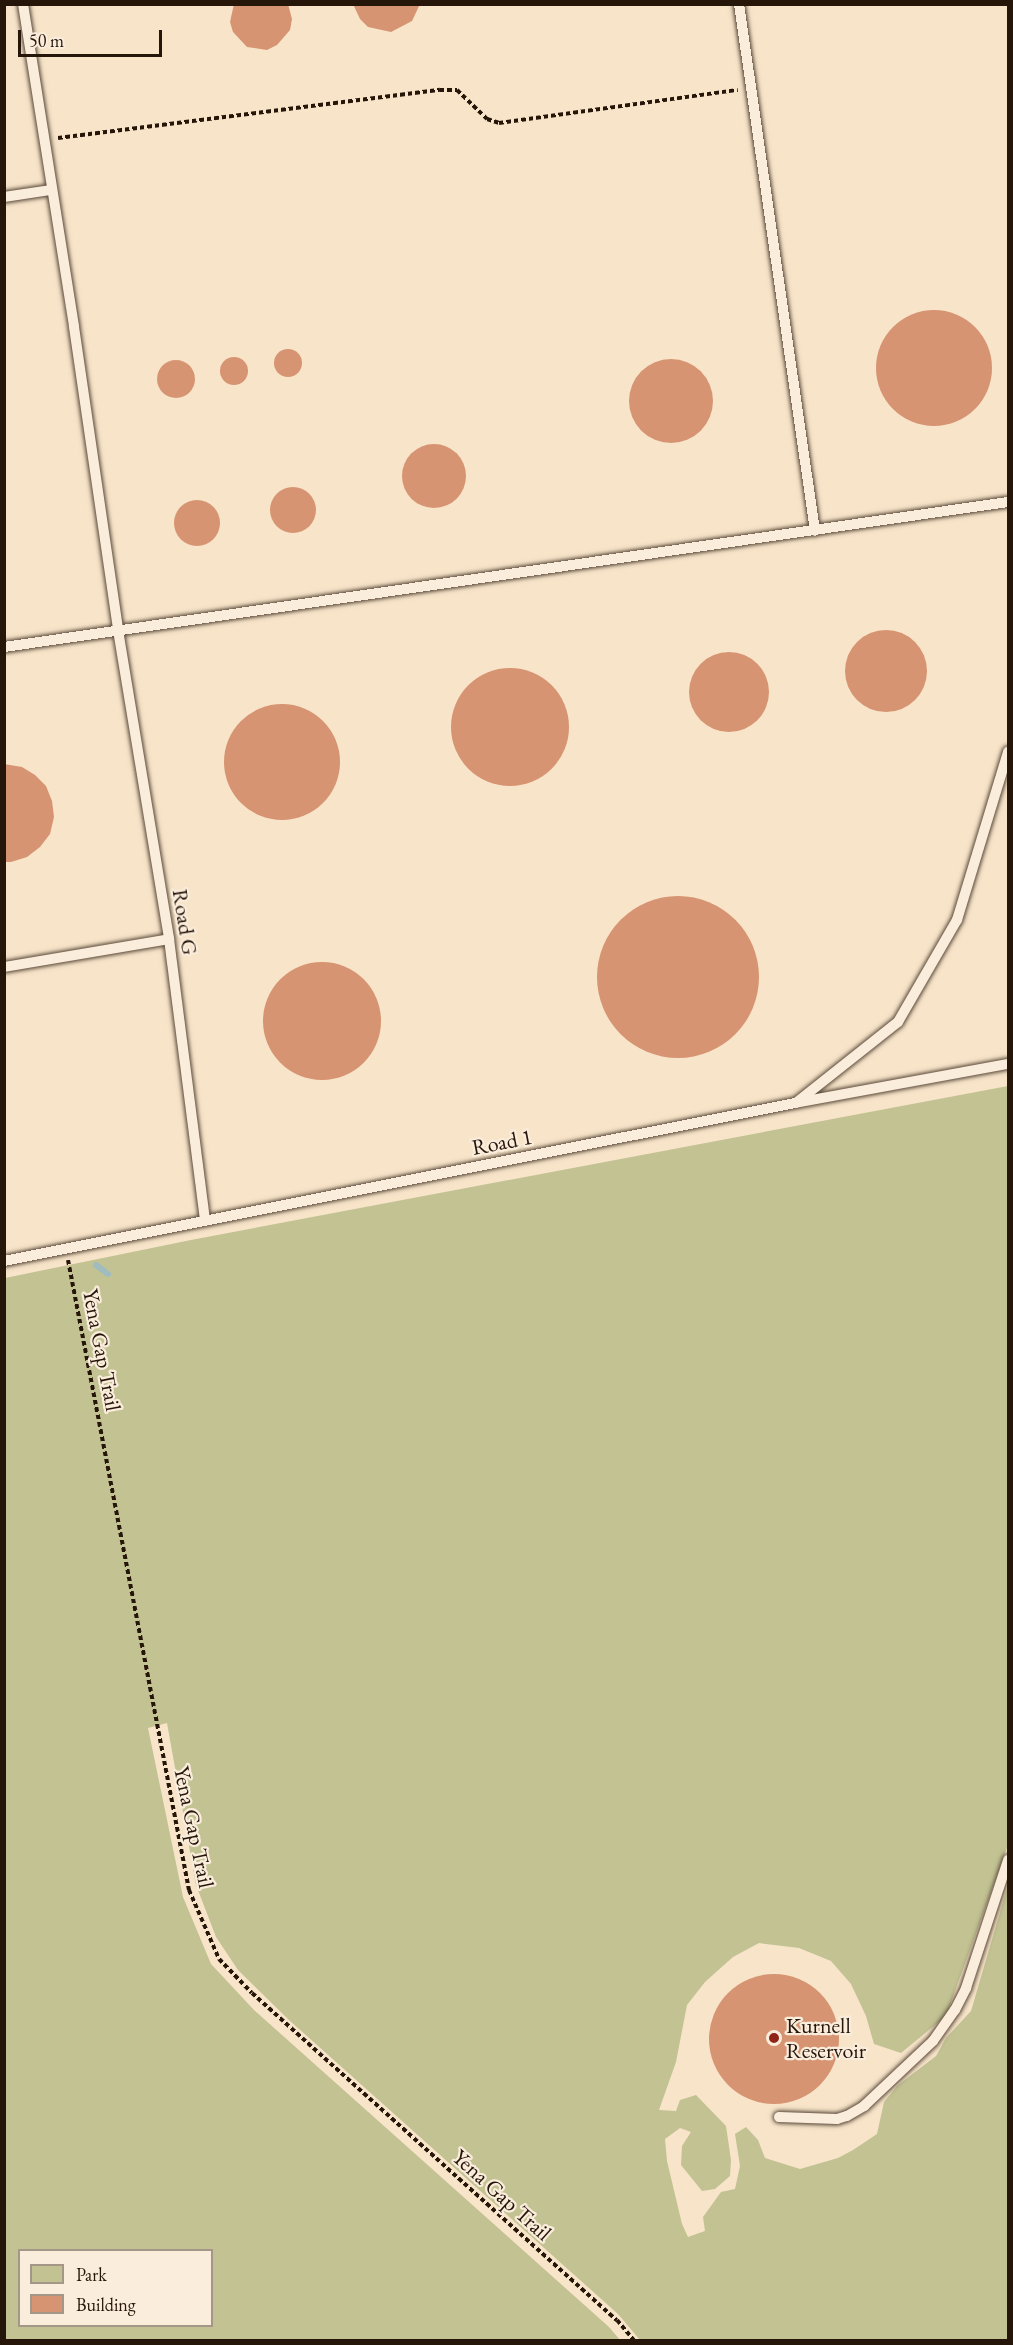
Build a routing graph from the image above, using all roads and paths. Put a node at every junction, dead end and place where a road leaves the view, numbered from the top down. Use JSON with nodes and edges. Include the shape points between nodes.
{"nodes":[{"id":1,"x":23,"y":4,"type":"edge"},
{"id":2,"x":739,"y":4,"type":"edge"},
{"id":3,"x":751,"y":88,"type":"junction"},
{"id":4,"x":43,"y":140,"type":"junction"},
{"id":5,"x":51,"y":190,"type":"junction"},
{"id":6,"x":4,"y":197,"type":"edge"},
{"id":7,"x":1008,"y":502,"type":"edge"},
{"id":8,"x":815,"y":531,"type":"junction"},
{"id":9,"x":118,"y":630,"type":"junction"},
{"id":10,"x":4,"y":647,"type":"edge"},
{"id":11,"x":1008,"y":752,"type":"edge"},
{"id":12,"x":169,"y":939,"type":"junction"},
{"id":13,"x":4,"y":967,"type":"edge"},
{"id":14,"x":1008,"y":1064,"type":"edge"},
{"id":15,"x":795,"y":1103,"type":"junction"},
{"id":16,"x":205,"y":1221,"type":"junction"},
{"id":17,"x":65,"y":1250,"type":"junction"},
{"id":18,"x":4,"y":1261,"type":"edge"},
{"id":19,"x":1008,"y":1860,"type":"edge"},
{"id":20,"x":779,"y":2117,"type":"dead end"},
{"id":21,"x":634,"y":2340,"type":"edge"}],
"edges":[{"from":1,"to":4,"type":"lane","name":"Road G"},
{"from":2,"to":3,"type":"lane"},
{"from":3,"to":4,"type":"path","via":[[499,123],[487,119],[457,90],[440,90]]},
{"from":3,"to":8,"type":"lane"},
{"from":4,"to":5,"type":"lane","name":"Road G"},
{"from":5,"to":6,"type":"lane"},
{"from":5,"to":9,"type":"lane","name":"Road G"},
{"from":7,"to":8,"type":"lane"},
{"from":8,"to":9,"type":"lane"},
{"from":9,"to":10,"type":"lane"},
{"from":9,"to":12,"type":"lane","name":"Road G"},
{"from":11,"to":15,"type":"lane","via":[[957,920],[898,1022]]},
{"from":12,"to":13,"type":"lane"},
{"from":12,"to":16,"type":"lane","name":"Road G"},
{"from":14,"to":15,"type":"lane","name":"Road 1"},
{"from":15,"to":16,"type":"lane","name":"Road 1"},
{"from":16,"to":17,"type":"lane","name":"Road 1"},
{"from":17,"to":18,"type":"lane","name":"Road 1"},
{"from":17,"to":21,"type":"path","name":"Yena Gap Trail","via":[[189,1890],[219,1959],[252,1993],[617,2320]]},
{"from":19,"to":20,"type":"lane","via":[[966,1988],[933,2041],[873,2098],[847,2116]]}]}
